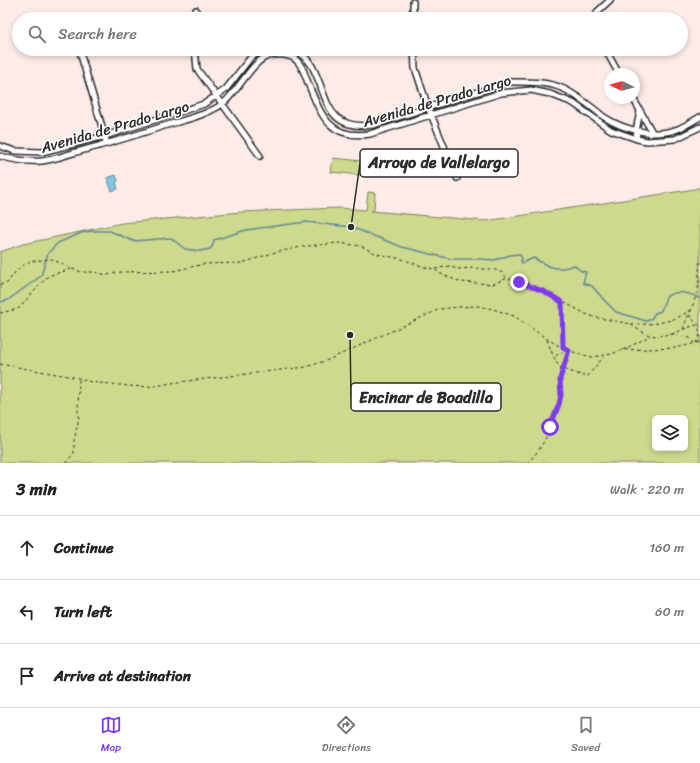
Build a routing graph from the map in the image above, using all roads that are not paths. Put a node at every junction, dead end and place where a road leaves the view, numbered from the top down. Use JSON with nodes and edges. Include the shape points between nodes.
{"nodes":[{"id":1,"x":610,"y":0,"type":"edge"},
{"id":2,"x":413,"y":2,"type":"dead end"},
{"id":3,"x":413,"y":12,"type":"edge"},
{"id":4,"x":597,"y":12,"type":"edge"},
{"id":5,"x":81,"y":56,"type":"edge"},
{"id":6,"x":195,"y":56,"type":"edge"},
{"id":7,"x":251,"y":56,"type":"edge"},
{"id":8,"x":267,"y":56,"type":"edge"},
{"id":9,"x":288,"y":56,"type":"edge"},
{"id":10,"x":303,"y":56,"type":"edge"},
{"id":11,"x":414,"y":56,"type":"edge"},
{"id":12,"x":608,"y":56,"type":"edge"},
{"id":13,"x":615,"y":68,"type":"edge"},
{"id":14,"x":216,"y":96,"type":"junction"},
{"id":15,"x":222,"y":104,"type":"junction"},
{"id":16,"x":636,"y":104,"type":"edge"},
{"id":17,"x":428,"y":108,"type":"junction"},
{"id":18,"x":640,"y":111,"type":"junction"},
{"id":19,"x":431,"y":114,"type":"junction"},
{"id":20,"x":700,"y":117,"type":"edge"},
{"id":21,"x":700,"y":127,"type":"edge"},
{"id":22,"x":636,"y":131,"type":"junction"},
{"id":23,"x":652,"y":132,"type":"junction"},
{"id":24,"x":104,"y":136,"type":"junction"},
{"id":25,"x":637,"y":139,"type":"junction"},
{"id":26,"x":647,"y":140,"type":"junction"},
{"id":27,"x":107,"y":144,"type":"junction"},
{"id":28,"x":0,"y":146,"type":"edge"},
{"id":29,"x":0,"y":156,"type":"edge"},
{"id":30,"x":260,"y":156,"type":"dead end"},
{"id":31,"x":457,"y":178,"type":"dead end"}],
"edges":[{"from":1,"to":4,"type":"street"},
{"from":2,"to":3,"type":"street"},
{"from":5,"to":24,"type":"street"},
{"from":6,"to":14,"type":"street","via":[[196,69]]},
{"from":7,"to":14,"type":"street","name":"Avenida de Prado Largo","via":[[226,89]]},
{"from":8,"to":15,"type":"street","name":"Avenida de Prado Largo","via":[[258,61],[236,91]]},
{"from":9,"to":19,"type":"street","name":"Avenida de Prado Largo","via":[[296,59],[304,70],[324,117],[332,127],[342,132],[370,134]]},
{"from":10,"to":17,"type":"street","name":"Avenida de Prado Largo","via":[[312,65],[328,108],[335,116],[352,125],[373,126]]},
{"from":11,"to":17,"type":"street","via":[[415,68]]},
{"from":12,"to":13,"type":"street"},
{"from":14,"to":15,"type":"street"},
{"from":14,"to":24,"type":"street","name":"Avenida de Prado Largo","via":[[204,104]]},
{"from":15,"to":27,"type":"street","name":"Avenida de Prado Largo","via":[[207,113]]},
{"from":15,"to":30,"type":"street"},
{"from":16,"to":18,"type":"street"},
{"from":17,"to":19,"type":"street"},
{"from":17,"to":22,"type":"street","name":"Avenida de Prado Largo","via":[[509,82],[528,82],[562,88],[606,117]]},
{"from":18,"to":22,"type":"street"},
{"from":18,"to":23,"type":"street"},
{"from":19,"to":25,"type":"street","name":"Avenida de Prado Largo","via":[[501,92],[531,90],[573,103],[611,130]]},
{"from":19,"to":31,"type":"street"},
{"from":20,"to":23,"type":"street","name":"Avenida de Prado Largo","via":[[677,129]]},
{"from":21,"to":26,"type":"street","name":"Avenida de Prado Largo","via":[[675,139]]},
{"from":22,"to":23,"type":"street","name":"Avenida de Prado Largo"},
{"from":22,"to":25,"type":"street"},
{"from":23,"to":26,"type":"street"},
{"from":24,"to":27,"type":"street"},
{"from":24,"to":28,"type":"street","name":"Avenida de Prado Largo","via":[[42,152],[15,151]]},
{"from":25,"to":26,"type":"street","name":"Avenida de Prado Largo"},
{"from":27,"to":29,"type":"street","name":"Avenida de Prado Largo","via":[[43,161]]}]}
